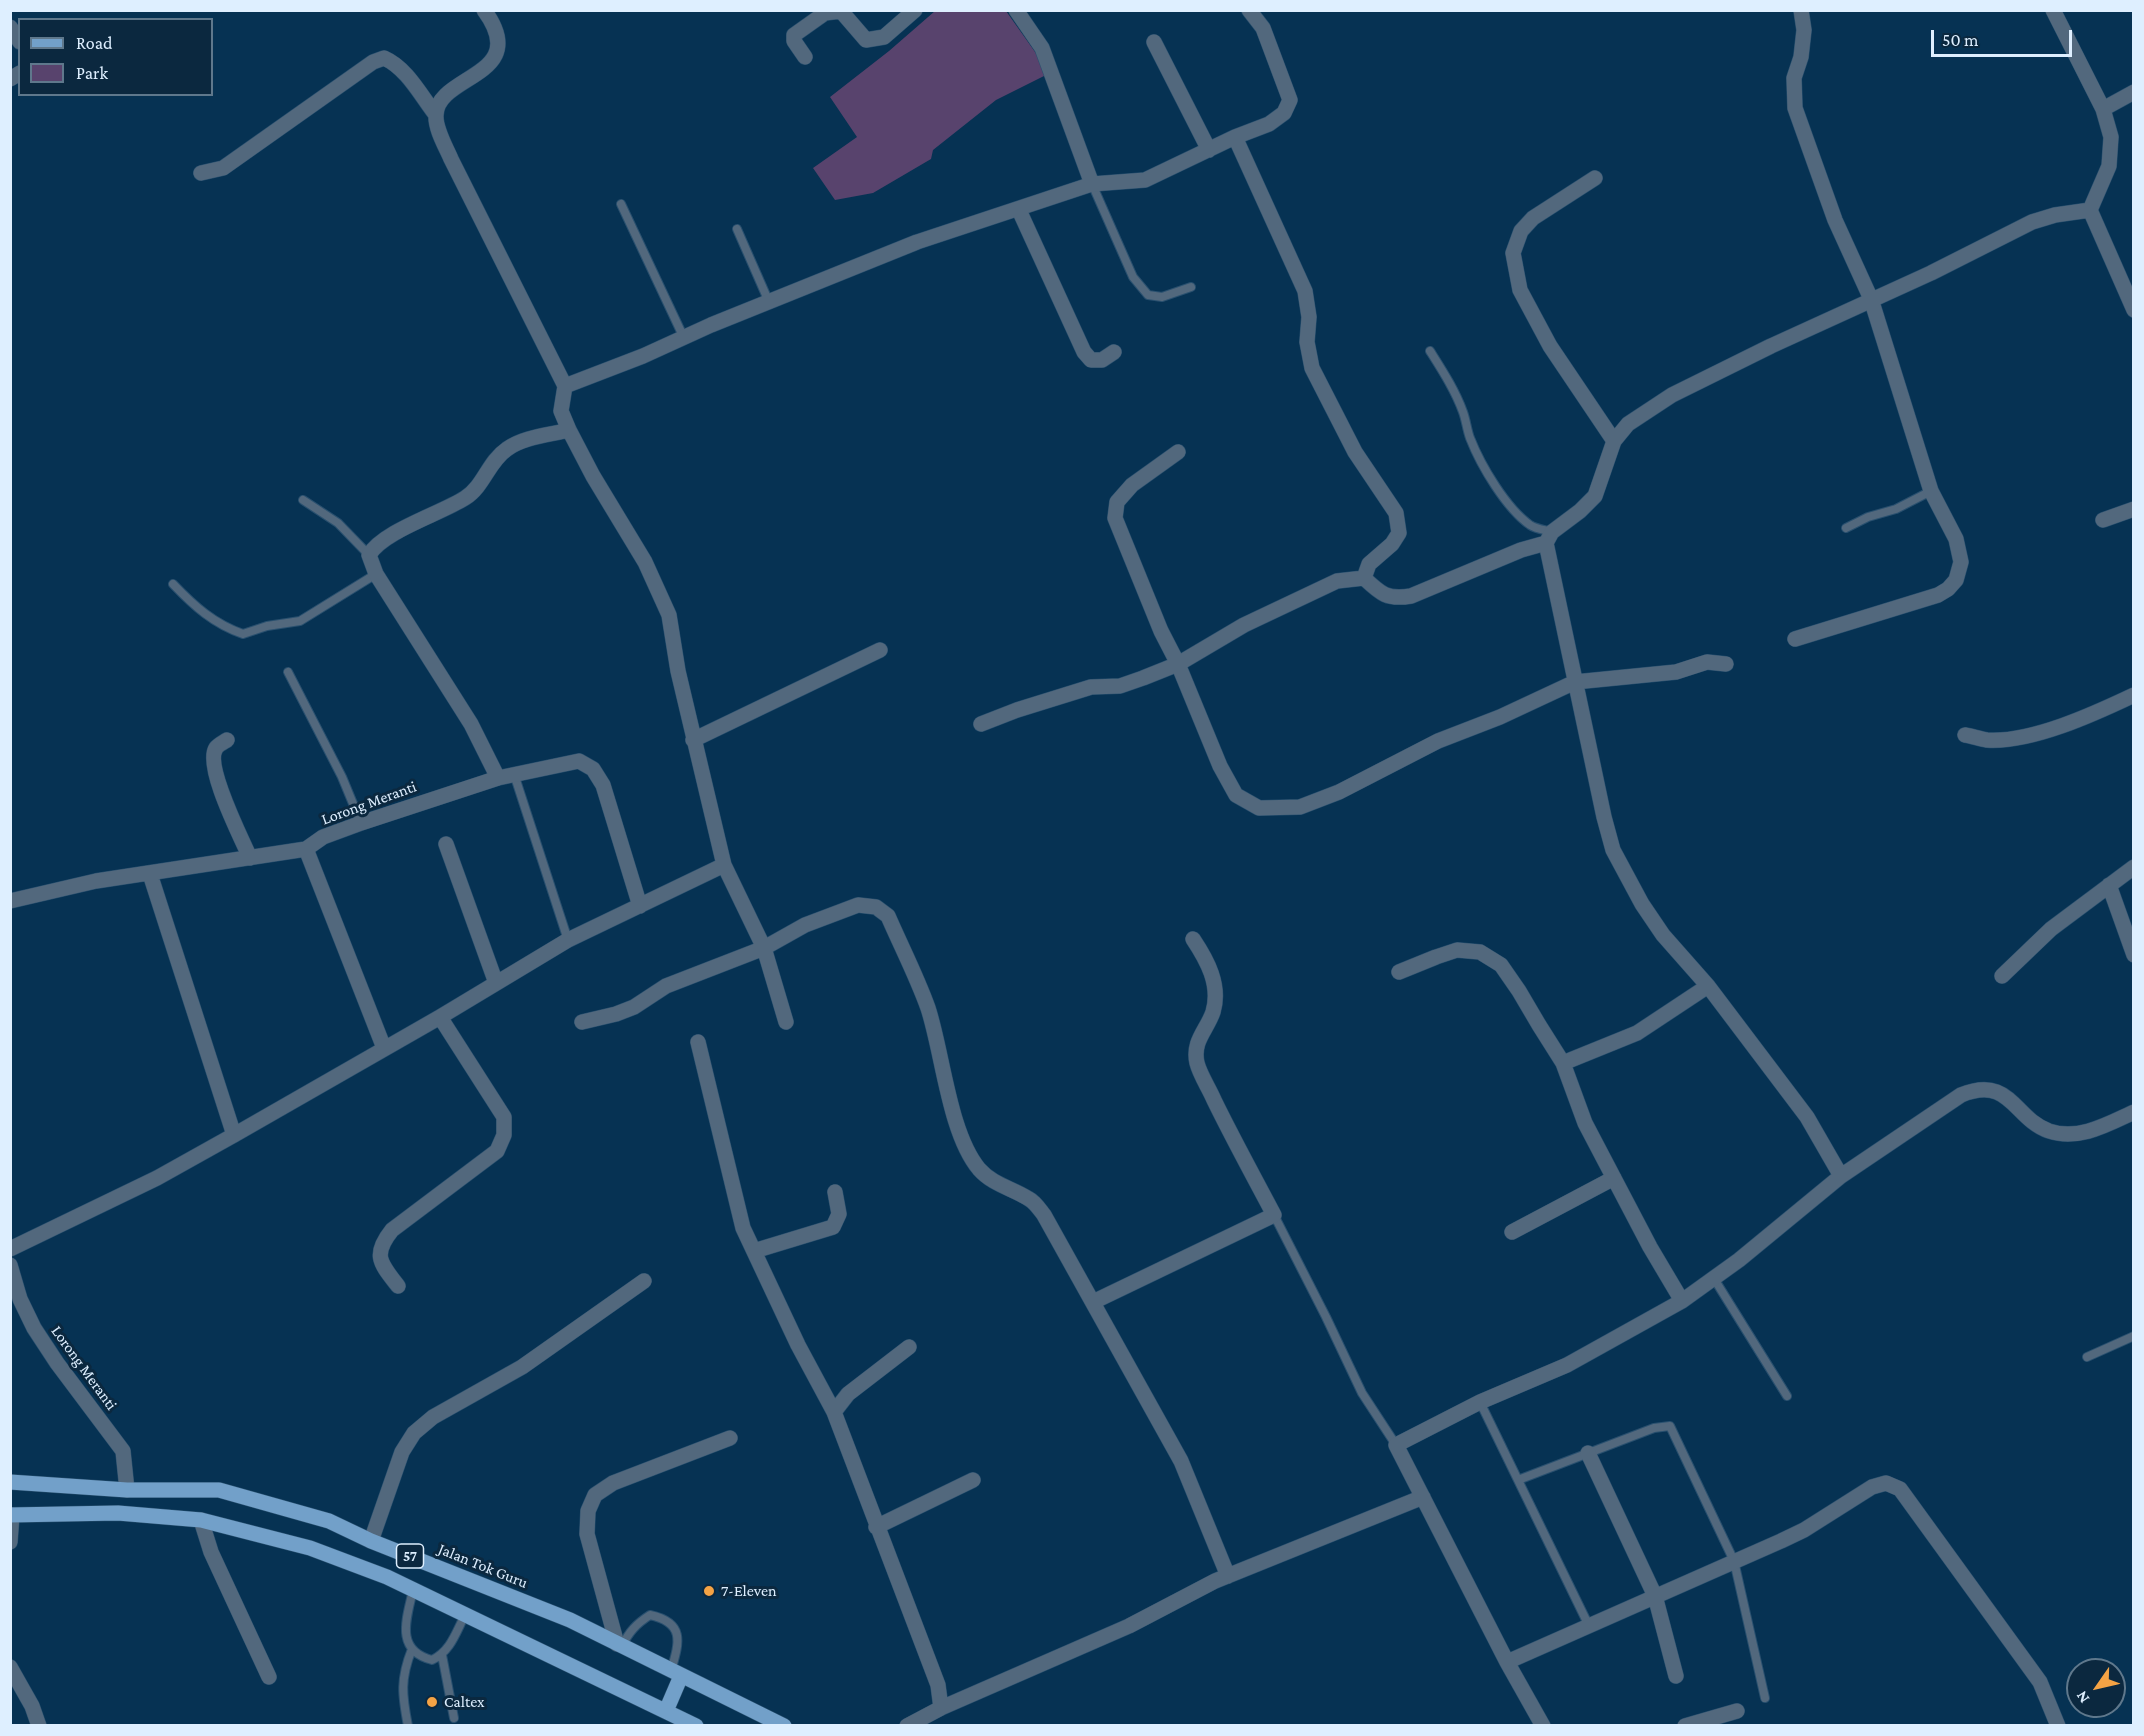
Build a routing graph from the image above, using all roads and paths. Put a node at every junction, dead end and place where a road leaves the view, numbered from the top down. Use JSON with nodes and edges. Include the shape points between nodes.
{"nodes":[{"id":1,"x":484,"y":10,"type":"edge"},
{"id":2,"x":915,"y":10,"type":"edge"},
{"id":3,"x":1016,"y":10,"type":"edge"},
{"id":4,"x":1249,"y":10,"type":"edge"},
{"id":5,"x":1801,"y":10,"type":"edge"},
{"id":6,"x":2053,"y":10,"type":"edge"},
{"id":7,"x":1154,"y":42,"type":"dead end"},
{"id":8,"x":805,"y":57,"type":"dead end"},
{"id":9,"x":2133,"y":92,"type":"edge"},
{"id":10,"x":2103,"y":109,"type":"junction"},
{"id":11,"x":436,"y":115,"type":"junction"},
{"id":12,"x":1235,"y":137,"type":"junction"},
{"id":13,"x":1209,"y":150,"type":"junction"},
{"id":14,"x":201,"y":172,"type":"dead end"},
{"id":15,"x":1595,"y":178,"type":"dead end"},
{"id":16,"x":1092,"y":184,"type":"junction"},
{"id":17,"x":621,"y":204,"type":"dead end"},
{"id":18,"x":1019,"y":210,"type":"junction"},
{"id":19,"x":2090,"y":210,"type":"junction"},
{"id":20,"x":737,"y":229,"type":"dead end"},
{"id":21,"x":1191,"y":287,"type":"dead end"},
{"id":22,"x":1871,"y":299,"type":"junction"},
{"id":23,"x":769,"y":302,"type":"junction"},
{"id":24,"x":2133,"y":310,"type":"edge"},
{"id":25,"x":684,"y":338,"type":"junction"},
{"id":26,"x":1430,"y":351,"type":"dead end"},
{"id":27,"x":1114,"y":352,"type":"dead end"},
{"id":28,"x":565,"y":386,"type":"junction"},
{"id":29,"x":569,"y":430,"type":"junction"},
{"id":30,"x":1614,"y":441,"type":"junction"},
{"id":31,"x":1178,"y":452,"type":"dead end"},
{"id":32,"x":1931,"y":491,"type":"junction"},
{"id":33,"x":303,"y":500,"type":"dead end"},
{"id":34,"x":2133,"y":508,"type":"edge"},
{"id":35,"x":2103,"y":520,"type":"dead end"},
{"id":36,"x":1846,"y":528,"type":"dead end"},
{"id":37,"x":1549,"y":538,"type":"junction"},
{"id":38,"x":369,"y":555,"type":"junction"},
{"id":39,"x":376,"y":574,"type":"junction"},
{"id":40,"x":1364,"y":578,"type":"junction"},
{"id":41,"x":173,"y":584,"type":"dead end"},
{"id":42,"x":1795,"y":639,"type":"dead end"},
{"id":43,"x":880,"y":650,"type":"dead end"},
{"id":44,"x":1178,"y":664,"type":"junction"},
{"id":45,"x":1726,"y":664,"type":"dead end"},
{"id":46,"x":288,"y":672,"type":"dead end"},
{"id":47,"x":1575,"y":682,"type":"junction"},
{"id":48,"x":2133,"y":695,"type":"edge"},
{"id":49,"x":981,"y":724,"type":"dead end"},
{"id":50,"x":1965,"y":735,"type":"dead end"},
{"id":51,"x":227,"y":740,"type":"dead end"},
{"id":52,"x":693,"y":740,"type":"junction"},
{"id":53,"x":514,"y":774,"type":"junction"},
{"id":54,"x":498,"y":778,"type":"junction"},
{"id":55,"x":361,"y":823,"type":"junction"},
{"id":56,"x":446,"y":844,"type":"dead end"},
{"id":57,"x":306,"y":849,"type":"junction"},
{"id":58,"x":250,"y":858,"type":"junction"},
{"id":59,"x":724,"y":865,"type":"junction"},
{"id":60,"x":2133,"y":867,"type":"edge"},
{"id":61,"x":150,"y":874,"type":"junction"},
{"id":62,"x":2109,"y":885,"type":"junction"},
{"id":63,"x":10,"y":901,"type":"edge"},
{"id":64,"x":640,"y":906,"type":"junction"},
{"id":65,"x":1193,"y":939,"type":"dead end"},
{"id":66,"x":568,"y":940,"type":"junction"},
{"id":67,"x":764,"y":948,"type":"junction"},
{"id":68,"x":2133,"y":955,"type":"edge"},
{"id":69,"x":1399,"y":972,"type":"dead end"},
{"id":70,"x":2002,"y":976,"type":"dead end"},
{"id":71,"x":496,"y":983,"type":"junction"},
{"id":72,"x":1708,"y":986,"type":"junction"},
{"id":73,"x":440,"y":1017,"type":"junction"},
{"id":74,"x":582,"y":1022,"type":"dead end"},
{"id":75,"x":786,"y":1022,"type":"dead end"},
{"id":76,"x":698,"y":1042,"type":"dead end"},
{"id":77,"x":384,"y":1048,"type":"junction"},
{"id":78,"x":1563,"y":1063,"type":"junction"},
{"id":79,"x":2133,"y":1112,"type":"edge"},
{"id":80,"x":234,"y":1135,"type":"junction"},
{"id":81,"x":1841,"y":1176,"type":"junction"},
{"id":82,"x":1614,"y":1178,"type":"junction"},
{"id":83,"x":835,"y":1192,"type":"dead end"},
{"id":84,"x":1274,"y":1215,"type":"junction"},
{"id":85,"x":1512,"y":1232,"type":"dead end"},
{"id":86,"x":10,"y":1249,"type":"edge"},
{"id":87,"x":754,"y":1251,"type":"junction"},
{"id":88,"x":10,"y":1265,"type":"edge"},
{"id":89,"x":1713,"y":1277,"type":"junction"},
{"id":90,"x":644,"y":1281,"type":"dead end"},
{"id":91,"x":398,"y":1286,"type":"dead end"},
{"id":92,"x":1092,"y":1302,"type":"junction"},
{"id":93,"x":1682,"y":1302,"type":"junction"},
{"id":94,"x":2133,"y":1336,"type":"edge"},
{"id":95,"x":909,"y":1347,"type":"dead end"},
{"id":96,"x":2087,"y":1357,"type":"dead end"},
{"id":97,"x":1787,"y":1396,"type":"dead end"},
{"id":98,"x":1480,"y":1402,"type":"junction"},
{"id":99,"x":834,"y":1412,"type":"junction"},
{"id":100,"x":730,"y":1438,"type":"dead end"},
{"id":101,"x":1396,"y":1445,"type":"junction"},
{"id":102,"x":1588,"y":1453,"type":"junction"},
{"id":103,"x":973,"y":1480,"type":"dead end"},
{"id":104,"x":1518,"y":1480,"type":"junction"},
{"id":105,"x":10,"y":1482,"type":"edge"},
{"id":106,"x":128,"y":1490,"type":"junction"},
{"id":107,"x":1423,"y":1497,"type":"junction"},
{"id":108,"x":11,"y":1515,"type":"edge"},
{"id":109,"x":201,"y":1520,"type":"junction"},
{"id":110,"x":876,"y":1527,"type":"junction"},
{"id":111,"x":371,"y":1541,"type":"junction"},
{"id":112,"x":10,"y":1542,"type":"edge"},
{"id":113,"x":1734,"y":1561,"type":"junction"},
{"id":114,"x":1228,"y":1576,"type":"junction"},
{"id":115,"x":413,"y":1590,"type":"junction"},
{"id":116,"x":1655,"y":1596,"type":"junction"},
{"id":117,"x":465,"y":1615,"type":"junction"},
{"id":118,"x":1589,"y":1626,"type":"junction"},
{"id":119,"x":620,"y":1645,"type":"junction"},
{"id":120,"x":412,"y":1649,"type":"junction"},
{"id":121,"x":442,"y":1655,"type":"junction"},
{"id":122,"x":1507,"y":1662,"type":"junction"},
{"id":123,"x":10,"y":1668,"type":"edge"},
{"id":124,"x":676,"y":1673,"type":"junction"},
{"id":125,"x":1676,"y":1676,"type":"dead end"},
{"id":126,"x":269,"y":1677,"type":"dead end"},
{"id":127,"x":1765,"y":1698,"type":"dead end"},
{"id":128,"x":941,"y":1708,"type":"junction"},
{"id":129,"x":666,"y":1711,"type":"junction"},
{"id":130,"x":1737,"y":1712,"type":"dead end"},
{"id":131,"x":454,"y":1718,"type":"dead end"},
{"id":132,"x":39,"y":1725,"type":"edge"},
{"id":133,"x":408,"y":1725,"type":"edge"},
{"id":134,"x":696,"y":1725,"type":"edge"},
{"id":135,"x":784,"y":1725,"type":"edge"},
{"id":136,"x":907,"y":1725,"type":"edge"},
{"id":137,"x":1543,"y":1725,"type":"edge"},
{"id":138,"x":1685,"y":1725,"type":"edge"},
{"id":139,"x":2058,"y":1725,"type":"edge"}],
"edges":[{"from":1,"to":11,"type":"street","via":[[499,38],[495,54],[488,65],[452,91]]},
{"from":2,"to":8,"type":"street","via":[[884,37],[866,40],[841,11],[825,13],[794,35]]},
{"from":3,"to":16,"type":"street","via":[[1042,48]]},
{"from":4,"to":12,"type":"street","via":[[1263,28],[1290,100],[1284,113],[1269,124]]},
{"from":5,"to":22,"type":"street","via":[[1804,30],[1794,78],[1795,108],[1835,220]]},
{"from":6,"to":10,"type":"street"},
{"from":7,"to":13,"type":"street"},
{"from":9,"to":10,"type":"street"},
{"from":10,"to":19,"type":"street","via":[[2111,137],[2109,166]]},
{"from":11,"to":14,"type":"street","via":[[401,69],[384,58],[223,168]]},
{"from":11,"to":28,"type":"street","via":[[451,159]]},
{"from":12,"to":13,"type":"street"},
{"from":12,"to":40,"type":"street","via":[[1305,291],[1312,368],[1355,452],[1396,513],[1399,533],[1369,564]]},
{"from":13,"to":16,"type":"street","via":[[1145,180]]},
{"from":15,"to":30,"type":"street","via":[[1533,218],[1521,231],[1514,253],[1520,290],[1550,346]]},
{"from":16,"to":18,"type":"street"},
{"from":16,"to":21,"type":"lane","via":[[1133,277],[1148,296],[1162,297]]},
{"from":17,"to":25,"type":"lane"},
{"from":18,"to":23,"type":"street","via":[[917,242]]},
{"from":18,"to":27,"type":"street","via":[[1084,352],[1091,360],[1102,360]]},
{"from":19,"to":22,"type":"street","via":[[2032,222]]},
{"from":19,"to":24,"type":"street"},
{"from":20,"to":23,"type":"lane"},
{"from":22,"to":30,"type":"street","via":[[1672,395],[1628,424]]},
{"from":22,"to":32,"type":"street"},
{"from":23,"to":25,"type":"street"},
{"from":25,"to":28,"type":"street"},
{"from":26,"to":37,"type":"lane","via":[[1453,390],[1479,458],[1496,485],[1531,526]]},
{"from":28,"to":29,"type":"street","via":[[561,411]]},
{"from":29,"to":38,"type":"street","via":[[517,443],[505,450],[466,497],[380,542]]},
{"from":29,"to":52,"type":"street","via":[[645,562],[669,615]]},
{"from":30,"to":37,"type":"street","via":[[1595,496]]},
{"from":31,"to":44,"type":"street","via":[[1132,486],[1117,502],[1115,518]]},
{"from":32,"to":36,"type":"lane"},
{"from":32,"to":42,"type":"street","via":[[1959,551],[1956,580],[1948,589]]},
{"from":33,"to":38,"type":"lane","via":[[338,523]]},
{"from":34,"to":35,"type":"street"},
{"from":37,"to":40,"type":"street","via":[[1411,596],[1381,594]]},
{"from":37,"to":47,"type":"street"},
{"from":38,"to":39,"type":"street"},
{"from":39,"to":41,"type":"lane","via":[[300,621],[243,634],[217,623]]},
{"from":39,"to":54,"type":"street","via":[[471,724]]},
{"from":40,"to":44,"type":"street","via":[[1337,581],[1244,625]]},
{"from":43,"to":52,"type":"street"},
{"from":44,"to":47,"type":"street","via":[[1204,732],[1236,795],[1259,808],[1300,807],[1339,792],[1438,741]]},
{"from":44,"to":49,"type":"street","via":[[1120,686],[1091,687]]},
{"from":45,"to":47,"type":"street","via":[[1707,662],[1676,672]]},
{"from":46,"to":55,"type":"lane"},
{"from":47,"to":72,"type":"street","via":[[1613,850],[1663,935]]},
{"from":48,"to":50,"type":"street","via":[[2026,736],[1988,740]]},
{"from":51,"to":58,"type":"street","via":[[216,748],[213,758],[217,783]]},
{"from":52,"to":59,"type":"street"},
{"from":53,"to":54,"type":"street","name":"Lorong Meranti"},
{"from":53,"to":64,"type":"street","name":"Lorong Meranti","via":[[579,761],[593,769],[603,784]]},
{"from":53,"to":66,"type":"lane"},
{"from":54,"to":55,"type":"street","name":"Lorong Meranti"},
{"from":55,"to":57,"type":"street","name":"Lorong Meranti","via":[[323,837]]},
{"from":56,"to":71,"type":"street"},
{"from":57,"to":58,"type":"street","name":"Lorong Meranti"},
{"from":57,"to":77,"type":"street"},
{"from":58,"to":61,"type":"street","name":"Lorong Meranti"},
{"from":59,"to":64,"type":"street"},
{"from":59,"to":67,"type":"street"},
{"from":60,"to":62,"type":"street"},
{"from":61,"to":63,"type":"street","name":"Lorong Meranti","via":[[96,881]]},
{"from":61,"to":80,"type":"street"},
{"from":62,"to":68,"type":"street"},
{"from":62,"to":70,"type":"street","via":[[2051,929]]},
{"from":64,"to":66,"type":"street"},
{"from":65,"to":84,"type":"street","via":[[1214,981],[1216,998],[1196,1046],[1197,1064]]},
{"from":66,"to":71,"type":"street"},
{"from":67,"to":74,"type":"street","via":[[666,986],[634,1007]]},
{"from":67,"to":75,"type":"street"},
{"from":67,"to":92,"type":"street","via":[[805,925],[858,905],[876,907],[888,916],[927,1008],[966,1148],[978,1168],[994,1183],[1032,1200]]},
{"from":69,"to":78,"type":"street","via":[[1457,950],[1480,952],[1501,964]]},
{"from":71,"to":73,"type":"street"},
{"from":72,"to":78,"type":"street","via":[[1637,1033]]},
{"from":72,"to":81,"type":"street","via":[[1807,1117]]},
{"from":73,"to":77,"type":"street"},
{"from":73,"to":91,"type":"street","via":[[504,1117],[504,1135],[497,1151],[392,1230],[381,1243],[378,1256]]},
{"from":76,"to":87,"type":"street","via":[[743,1228]]},
{"from":77,"to":80,"type":"street"},
{"from":78,"to":82,"type":"street","via":[[1585,1123]]},
{"from":79,"to":81,"type":"street","via":[[2094,1131],[2049,1131],[2004,1096],[1977,1088]]},
{"from":80,"to":86,"type":"street","via":[[157,1178]]},
{"from":81,"to":89,"type":"street"},
{"from":82,"to":85,"type":"street"},
{"from":82,"to":93,"type":"street"},
{"from":83,"to":87,"type":"street","via":[[839,1214],[833,1227]]},
{"from":84,"to":92,"type":"street"},
{"from":84,"to":101,"type":"lane","via":[[1362,1393]]},
{"from":87,"to":99,"type":"street"},
{"from":88,"to":106,"type":"street","name":"Lorong Meranti","via":[[34,1328],[123,1451]]},
{"from":89,"to":93,"type":"street"},
{"from":89,"to":97,"type":"lane"},
{"from":90,"to":111,"type":"street","via":[[522,1367],[433,1417],[414,1433],[402,1452]]},
{"from":92,"to":114,"type":"street","via":[[1181,1461]]},
{"from":93,"to":98,"type":"street","via":[[1567,1365]]},
{"from":94,"to":96,"type":"lane"},
{"from":95,"to":99,"type":"street","via":[[848,1394]]},
{"from":98,"to":101,"type":"street"},
{"from":98,"to":104,"type":"lane"},
{"from":99,"to":110,"type":"street"},
{"from":100,"to":119,"type":"street","via":[[613,1483],[595,1495],[588,1511],[587,1534]]},
{"from":101,"to":107,"type":"street"},
{"from":102,"to":104,"type":"lane"},
{"from":102,"to":113,"type":"lane","via":[[1654,1428],[1670,1426]]},
{"from":102,"to":116,"type":"street"},
{"from":103,"to":110,"type":"street"},
{"from":104,"to":118,"type":"lane"},
{"from":105,"to":106,"type":"main road","name":"Jalan Tok Guru","number":"57"},
{"from":106,"to":111,"type":"main road","name":"Jalan Tok Guru","number":"57","via":[[219,1490],[329,1521]]},
{"from":107,"to":114,"type":"street"},
{"from":107,"to":122,"type":"street"},
{"from":108,"to":109,"type":"main road","number":"57","via":[[118,1514]]},
{"from":108,"to":112,"type":"street"},
{"from":109,"to":115,"type":"main road","number":"57","via":[[310,1548]]},
{"from":109,"to":126,"type":"street","via":[[211,1552]]},
{"from":110,"to":128,"type":"street","via":[[938,1685]]},
{"from":111,"to":119,"type":"main road","name":"Jalan Tok Guru","number":"57","via":[[570,1620]]},
{"from":113,"to":116,"type":"street"},
{"from":113,"to":127,"type":"lane"},
{"from":113,"to":139,"type":"street","via":[[1804,1530],[1872,1487],[1893,1485],[1900,1489],[2040,1682]]},
{"from":114,"to":128,"type":"street","via":[[1129,1626]]},
{"from":115,"to":117,"type":"main road","number":"57"},
{"from":115,"to":120,"type":"lane","via":[[405,1624]]},
{"from":116,"to":118,"type":"street"},
{"from":116,"to":125,"type":"street"},
{"from":117,"to":121,"type":"lane"},
{"from":117,"to":129,"type":"main road","number":"57"},
{"from":118,"to":122,"type":"street"},
{"from":119,"to":124,"type":"main road","name":"Jalan Tok Guru","number":"57"},
{"from":119,"to":124,"type":"lane","via":[[638,1623],[650,1616],[662,1618],[675,1630],[679,1641]]},
{"from":120,"to":121,"type":"lane","via":[[432,1660]]},
{"from":120,"to":133,"type":"lane","via":[[402,1684]]},
{"from":121,"to":131,"type":"lane"},
{"from":122,"to":137,"type":"street"},
{"from":123,"to":132,"type":"street"},
{"from":124,"to":129,"type":"main road"},
{"from":124,"to":135,"type":"main road","name":"Jalan Tok Guru","number":"57"},
{"from":128,"to":136,"type":"street"},
{"from":129,"to":134,"type":"main road","number":"57"},
{"from":130,"to":138,"type":"street"}]}
